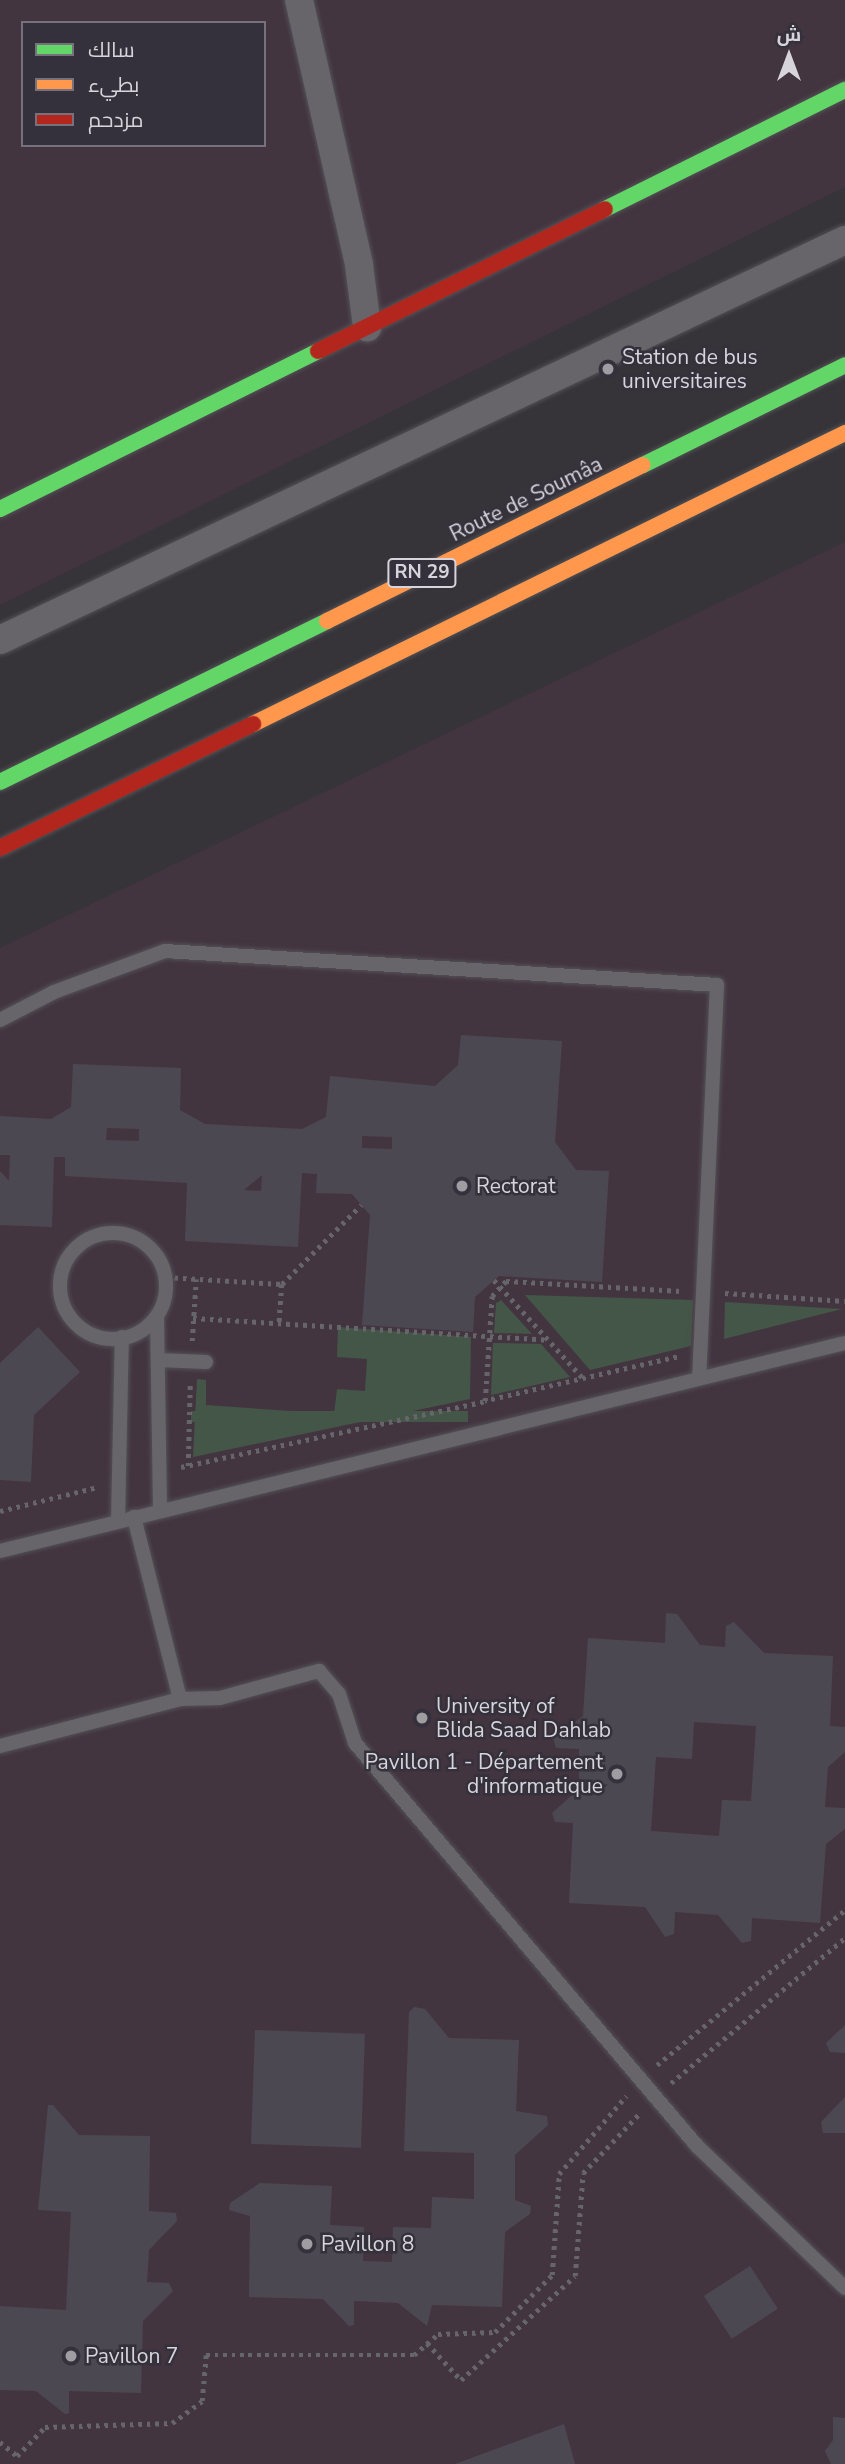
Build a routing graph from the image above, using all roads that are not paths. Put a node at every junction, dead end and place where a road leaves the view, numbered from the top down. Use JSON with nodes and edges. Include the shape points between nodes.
{"nodes":[{"id":1,"x":299,"y":0,"type":"edge"},
{"id":2,"x":845,"y":90,"type":"edge"},
{"id":3,"x":845,"y":240,"type":"edge"},
{"id":4,"x":367,"y":327,"type":"junction"},
{"id":5,"x":845,"y":365,"type":"edge"},
{"id":6,"x":845,"y":433,"type":"edge"},
{"id":7,"x":0,"y":509,"type":"edge"},
{"id":8,"x":0,"y":640,"type":"edge"},
{"id":9,"x":0,"y":782,"type":"edge"},
{"id":10,"x":0,"y":848,"type":"edge"},
{"id":11,"x":0,"y":1020,"type":"edge"},
{"id":12,"x":157,"y":1316,"type":"junction"},
{"id":13,"x":122,"y":1337,"type":"junction"},
{"id":14,"x":845,"y":1343,"type":"edge"},
{"id":15,"x":158,"y":1360,"type":"junction"},
{"id":16,"x":199,"y":1362,"type":"road end"},
{"id":17,"x":699,"y":1376,"type":"junction"},
{"id":18,"x":160,"y":1510,"type":"junction"},
{"id":19,"x":134,"y":1517,"type":"junction"},
{"id":20,"x":118,"y":1521,"type":"junction"},
{"id":21,"x":0,"y":1551,"type":"edge"},
{"id":22,"x":180,"y":1699,"type":"junction"},
{"id":23,"x":0,"y":1746,"type":"edge"},
{"id":24,"x":845,"y":2288,"type":"edge"}],
"edges":[{"from":1,"to":4,"type":"street","via":[[359,265]]},
{"from":2,"to":4,"type":"main road"},
{"from":3,"to":8,"type":"street"},
{"from":4,"to":7,"type":"main road"},
{"from":5,"to":9,"type":"main road","name":"Route de Soumâa","number":"RN 29"},
{"from":6,"to":10,"type":"main road"},
{"from":11,"to":17,"type":"lane","via":[[54,992],[165,951],[717,985]]},
{"from":12,"to":13,"type":"lane","via":[[146,1328]]},
{"from":12,"to":13,"type":"lane","via":[[165,1301],[166,1278],[153,1251],[123,1233],[88,1239],[74,1250],[60,1282],[69,1315],[97,1337]]},
{"from":12,"to":15,"type":"lane"},
{"from":13,"to":20,"type":"lane"},
{"from":14,"to":17,"type":"lane"},
{"from":15,"to":16,"type":"lane"},
{"from":15,"to":18,"type":"lane"},
{"from":17,"to":18,"type":"lane"},
{"from":18,"to":19,"type":"lane"},
{"from":19,"to":20,"type":"lane"},
{"from":19,"to":22,"type":"lane"},
{"from":20,"to":21,"type":"lane"},
{"from":22,"to":23,"type":"lane"},
{"from":22,"to":24,"type":"lane","via":[[220,1698],[319,1671],[339,1693],[355,1743],[697,2146]]}]}
